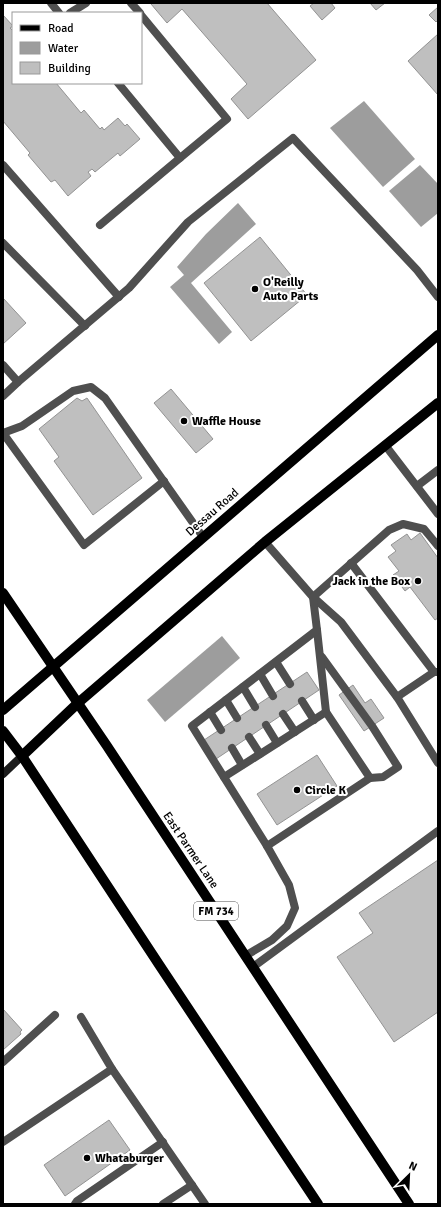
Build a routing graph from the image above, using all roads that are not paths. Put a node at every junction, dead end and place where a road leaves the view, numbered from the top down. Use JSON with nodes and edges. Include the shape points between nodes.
{"nodes":[{"id":1,"x":51,"y":3,"type":"edge"},
{"id":2,"x":86,"y":3,"type":"edge"},
{"id":3,"x":131,"y":3,"type":"edge"},
{"id":4,"x":58,"y":12,"type":"edge"},
{"id":5,"x":72,"y":12,"type":"edge"},
{"id":6,"x":138,"y":12,"type":"edge"},
{"id":7,"x":142,"y":16,"type":"edge"},
{"id":8,"x":119,"y":84,"type":"edge"},
{"id":9,"x":180,"y":158,"type":"junction"},
{"id":10,"x":3,"y":164,"type":"edge"},
{"id":11,"x":100,"y":225,"type":"dead end"},
{"id":12,"x":3,"y":243,"type":"edge"},
{"id":13,"x":119,"y":297,"type":"junction"},
{"id":14,"x":438,"y":297,"type":"edge"},
{"id":15,"x":85,"y":326,"type":"junction"},
{"id":16,"x":438,"y":335,"type":"edge"},
{"id":17,"x":3,"y":365,"type":"edge"},
{"id":18,"x":18,"y":382,"type":"junction"},
{"id":19,"x":3,"y":396,"type":"edge"},
{"id":20,"x":437,"y":406,"type":"edge"},
{"id":21,"x":3,"y":433,"type":"edge"},
{"id":22,"x":386,"y":445,"type":"junction"},
{"id":23,"x":438,"y":470,"type":"edge"},
{"id":24,"x":164,"y":481,"type":"junction"},
{"id":25,"x":417,"y":486,"type":"junction"},
{"id":26,"x":438,"y":514,"type":"edge"},
{"id":27,"x":203,"y":537,"type":"junction"},
{"id":28,"x":265,"y":542,"type":"junction"},
{"id":29,"x":438,"y":546,"type":"edge"},
{"id":30,"x":351,"y":563,"type":"junction"},
{"id":31,"x":3,"y":593,"type":"edge"},
{"id":32,"x":313,"y":597,"type":"junction"},
{"id":33,"x":317,"y":630,"type":"junction"},
{"id":34,"x":320,"y":654,"type":"junction"},
{"id":35,"x":276,"y":662,"type":"junction"},
{"id":36,"x":52,"y":667,"type":"junction"},
{"id":37,"x":436,"y":672,"type":"edge"},
{"id":38,"x":260,"y":674,"type":"junction"},
{"id":39,"x":290,"y":684,"type":"dead end"},
{"id":40,"x":243,"y":687,"type":"junction"},
{"id":41,"x":273,"y":696,"type":"dead end"},
{"id":42,"x":397,"y":697,"type":"junction"},
{"id":43,"x":226,"y":700,"type":"junction"},
{"id":44,"x":302,"y":701,"type":"dead end"},
{"id":45,"x":78,"y":703,"type":"junction"},
{"id":46,"x":255,"y":707,"type":"dead end"},
{"id":47,"x":3,"y":710,"type":"edge"},
{"id":48,"x":210,"y":712,"type":"junction"},
{"id":49,"x":326,"y":712,"type":"junction"},
{"id":50,"x":283,"y":714,"type":"dead end"},
{"id":51,"x":238,"y":718,"type":"dead end"},
{"id":52,"x":314,"y":720,"type":"junction"},
{"id":53,"x":266,"y":725,"type":"dead end"},
{"id":54,"x":221,"y":730,"type":"dead end"},
{"id":55,"x":3,"y":731,"type":"edge"},
{"id":56,"x":295,"y":732,"type":"junction"},
{"id":57,"x":249,"y":737,"type":"dead end"},
{"id":58,"x":277,"y":743,"type":"junction"},
{"id":59,"x":232,"y":748,"type":"dead end"},
{"id":60,"x":260,"y":754,"type":"junction"},
{"id":61,"x":22,"y":756,"type":"junction"},
{"id":62,"x":438,"y":763,"type":"edge"},
{"id":63,"x":242,"y":765,"type":"junction"},
{"id":64,"x":3,"y":774,"type":"edge"},
{"id":65,"x":224,"y":777,"type":"junction"},
{"id":66,"x":370,"y":778,"type":"junction"},
{"id":67,"x":438,"y":831,"type":"edge"},
{"id":68,"x":267,"y":846,"type":"junction"},
{"id":69,"x":245,"y":956,"type":"junction"},
{"id":70,"x":253,"y":967,"type":"junction"},
{"id":71,"x":55,"y":1014,"type":"dead end"},
{"id":72,"x":81,"y":1017,"type":"dead end"},
{"id":73,"x":3,"y":1062,"type":"edge"},
{"id":74,"x":112,"y":1069,"type":"junction"},
{"id":75,"x":3,"y":1142,"type":"edge"},
{"id":76,"x":163,"y":1142,"type":"junction"},
{"id":77,"x":192,"y":1185,"type":"junction"},
{"id":78,"x":74,"y":1203,"type":"edge"},
{"id":79,"x":163,"y":1204,"type":"edge"},
{"id":80,"x":205,"y":1204,"type":"edge"},
{"id":81,"x":318,"y":1204,"type":"edge"},
{"id":82,"x":408,"y":1204,"type":"edge"}],
"edges":[{"from":1,"to":4,"type":"lane"},
{"from":2,"to":5,"type":"lane"},
{"from":3,"to":6,"type":"lane"},
{"from":7,"to":9,"type":"lane","via":[[227,119]]},
{"from":8,"to":9,"type":"lane"},
{"from":9,"to":11,"type":"lane"},
{"from":10,"to":13,"type":"lane"},
{"from":12,"to":15,"type":"lane"},
{"from":13,"to":14,"type":"lane","via":[[130,288],[188,222],[293,138],[417,270]]},
{"from":13,"to":15,"type":"lane"},
{"from":15,"to":18,"type":"lane"},
{"from":16,"to":27,"type":"main road","name":"Dessau Road"},
{"from":17,"to":18,"type":"lane"},
{"from":18,"to":19,"type":"lane"},
{"from":20,"to":22,"type":"main road"},
{"from":21,"to":24,"type":"lane","via":[[22,426],[74,391],[91,387],[105,398]]},
{"from":21,"to":24,"type":"lane","via":[[84,545]]},
{"from":22,"to":25,"type":"lane"},
{"from":22,"to":28,"type":"main road"},
{"from":23,"to":25,"type":"lane"},
{"from":24,"to":27,"type":"lane"},
{"from":25,"to":26,"type":"lane"},
{"from":27,"to":36,"type":"main road","name":"Dessau Road"},
{"from":28,"to":32,"type":"lane"},
{"from":28,"to":45,"type":"main road"},
{"from":29,"to":30,"type":"lane","via":[[424,529],[403,524],[389,530]]},
{"from":30,"to":32,"type":"lane"},
{"from":30,"to":37,"type":"lane"},
{"from":31,"to":36,"type":"main road","name":"East Parmer Lane","number":"FM 734"},
{"from":32,"to":33,"type":"lane"},
{"from":32,"to":42,"type":"lane","via":[[341,622]]},
{"from":33,"to":34,"type":"lane"},
{"from":33,"to":35,"type":"lane"},
{"from":34,"to":49,"type":"lane"},
{"from":34,"to":66,"type":"lane","via":[[398,767],[383,777]]},
{"from":35,"to":38,"type":"lane"},
{"from":35,"to":39,"type":"lane"},
{"from":36,"to":45,"type":"main road","name":"East Parmer Lane","number":"FM 734"},
{"from":36,"to":47,"type":"main road","name":"Dessau Road"},
{"from":37,"to":42,"type":"lane"},
{"from":38,"to":40,"type":"lane"},
{"from":38,"to":41,"type":"lane"},
{"from":40,"to":43,"type":"lane"},
{"from":40,"to":46,"type":"lane"},
{"from":42,"to":62,"type":"lane"},
{"from":43,"to":48,"type":"lane"},
{"from":43,"to":51,"type":"lane"},
{"from":44,"to":52,"type":"lane"},
{"from":45,"to":61,"type":"main road"},
{"from":45,"to":69,"type":"main road","name":"East Parmer Lane","number":"FM 734"},
{"from":48,"to":54,"type":"lane"},
{"from":48,"to":65,"type":"lane","via":[[192,726]]},
{"from":49,"to":52,"type":"lane"},
{"from":49,"to":66,"type":"lane"},
{"from":50,"to":56,"type":"lane"},
{"from":52,"to":56,"type":"lane"},
{"from":53,"to":58,"type":"lane"},
{"from":55,"to":61,"type":"main road"},
{"from":56,"to":58,"type":"lane"},
{"from":57,"to":60,"type":"lane"},
{"from":58,"to":60,"type":"lane"},
{"from":59,"to":63,"type":"lane"},
{"from":60,"to":63,"type":"lane"},
{"from":61,"to":64,"type":"main road"},
{"from":61,"to":81,"type":"main road"},
{"from":63,"to":65,"type":"lane"},
{"from":65,"to":68,"type":"lane"},
{"from":66,"to":68,"type":"lane"},
{"from":67,"to":70,"type":"lane"},
{"from":68,"to":69,"type":"lane","via":[[289,885],[295,908],[287,926],[272,940]]},
{"from":69,"to":70,"type":"main road","name":"East Parmer Lane","number":"FM 734"},
{"from":70,"to":82,"type":"main road","name":"East Parmer Lane","number":"FM 734"},
{"from":71,"to":73,"type":"lane"},
{"from":72,"to":74,"type":"lane"},
{"from":74,"to":75,"type":"lane"},
{"from":74,"to":76,"type":"lane"},
{"from":76,"to":77,"type":"lane"},
{"from":76,"to":78,"type":"lane"},
{"from":77,"to":79,"type":"lane"},
{"from":77,"to":80,"type":"lane"}]}
